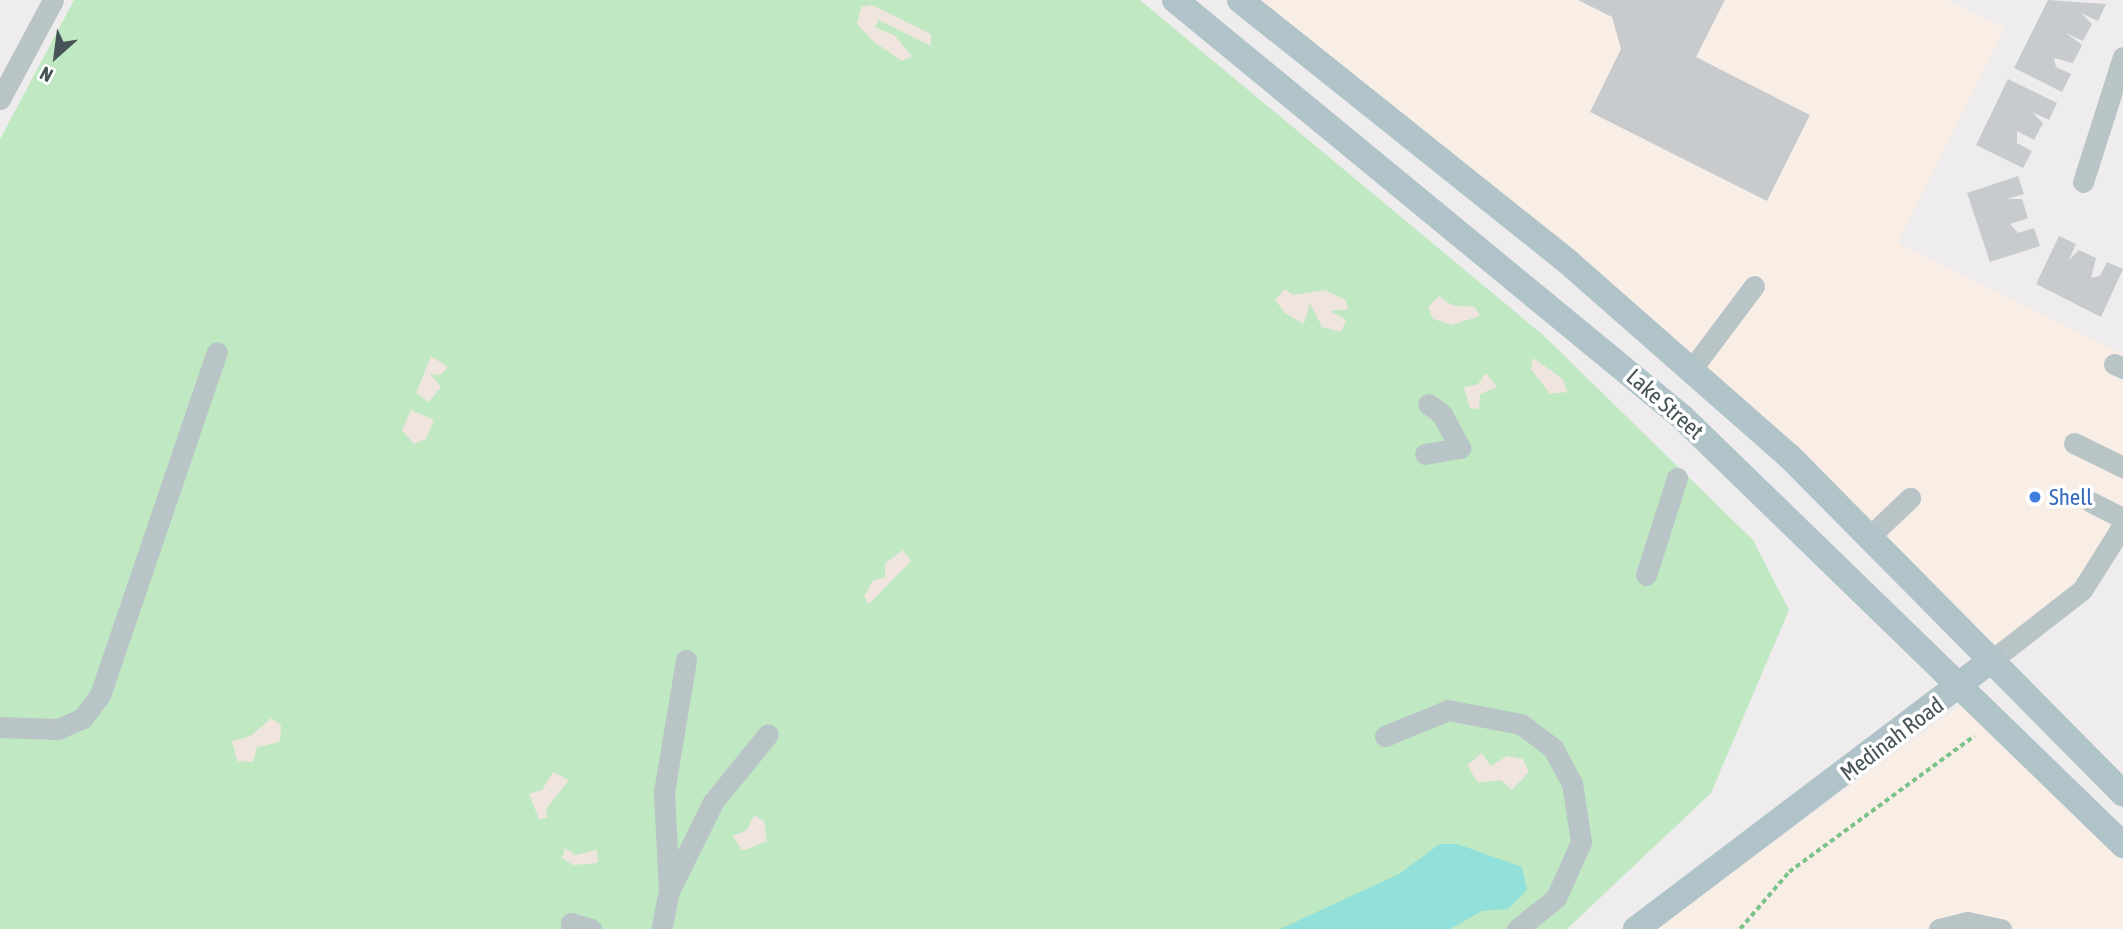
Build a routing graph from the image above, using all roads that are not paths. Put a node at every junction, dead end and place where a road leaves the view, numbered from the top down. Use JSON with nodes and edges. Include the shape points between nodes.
{"nodes":[{"id":1,"x":54,"y":0,"type":"edge"},
{"id":2,"x":1175,"y":0,"type":"edge"},
{"id":3,"x":1240,"y":0,"type":"edge"},
{"id":4,"x":2123,"y":57,"type":"edge"},
{"id":5,"x":0,"y":99,"type":"edge"},
{"id":6,"x":2083,"y":182,"type":"dead end"},
{"id":7,"x":1754,"y":286,"type":"dead end"},
{"id":8,"x":217,"y":352,"type":"dead end"},
{"id":9,"x":1691,"y":370,"type":"junction"},
{"id":10,"x":1428,"y":404,"type":"dead end"},
{"id":11,"x":2074,"y":443,"type":"dead end"},
{"id":12,"x":1425,"y":454,"type":"dead end"},
{"id":13,"x":2123,"y":467,"type":"edge"},
{"id":14,"x":1677,"y":478,"type":"dead end"},
{"id":15,"x":1910,"y":498,"type":"dead end"},
{"id":16,"x":2091,"y":502,"type":"dead end"},
{"id":17,"x":2123,"y":518,"type":"edge"},
{"id":18,"x":2123,"y":524,"type":"edge"},
{"id":19,"x":1869,"y":537,"type":"junction"},
{"id":20,"x":1646,"y":575,"type":"dead end"},
{"id":21,"x":686,"y":660,"type":"dead end"},
{"id":22,"x":1992,"y":660,"type":"junction"},
{"id":23,"x":1961,"y":688,"type":"junction"},
{"id":24,"x":0,"y":727,"type":"edge"},
{"id":25,"x":768,"y":734,"type":"dead end"},
{"id":26,"x":1385,"y":736,"type":"dead end"},
{"id":27,"x":2123,"y":794,"type":"edge"},
{"id":28,"x":2123,"y":845,"type":"edge"},
{"id":29,"x":669,"y":891,"type":"junction"},
{"id":30,"x":658,"y":928,"type":"edge"},
{"id":31,"x":579,"y":929,"type":"edge"},
{"id":32,"x":591,"y":929,"type":"edge"},
{"id":33,"x":1517,"y":929,"type":"edge"},
{"id":34,"x":1636,"y":929,"type":"edge"},
{"id":35,"x":1939,"y":929,"type":"edge"},
{"id":36,"x":2001,"y":929,"type":"edge"}],
"edges":[{"from":1,"to":5,"type":"street"},
{"from":2,"to":23,"type":"main road","name":"Lake Street","via":[[1682,417]]},
{"from":3,"to":9,"type":"main road","name":"Lake Street","via":[[1568,262]]},
{"from":4,"to":6,"type":"street"},
{"from":7,"to":9,"type":"street"},
{"from":8,"to":24,"type":"street","via":[[100,695],[83,718],[58,729]]},
{"from":9,"to":19,"type":"main road","name":"Lake Street"},
{"from":10,"to":12,"type":"street","via":[[1442,414],[1460,448]]},
{"from":11,"to":13,"type":"street"},
{"from":14,"to":20,"type":"street"},
{"from":15,"to":19,"type":"street"},
{"from":16,"to":17,"type":"street"},
{"from":18,"to":22,"type":"street","name":"Medinah Road","via":[[2082,590]]},
{"from":19,"to":22,"type":"main road","name":"Lake Street"},
{"from":21,"to":29,"type":"street","via":[[664,792]]},
{"from":22,"to":23,"type":"main road","name":"Medinah Road"},
{"from":22,"to":27,"type":"main road","name":"Lake Street"},
{"from":23,"to":28,"type":"main road","name":"Lake Street"},
{"from":23,"to":34,"type":"main road","name":"Medinah Road"},
{"from":25,"to":29,"type":"street","via":[[731,773]]},
{"from":26,"to":33,"type":"street","via":[[1437,711],[1456,711],[1521,724],[1553,748],[1572,783],[1581,842],[1556,898]]},
{"from":29,"to":30,"type":"street"},
{"from":31,"to":32,"type":"street","via":[[571,923]]},
{"from":35,"to":36,"type":"street","via":[[1967,922]]}]}
